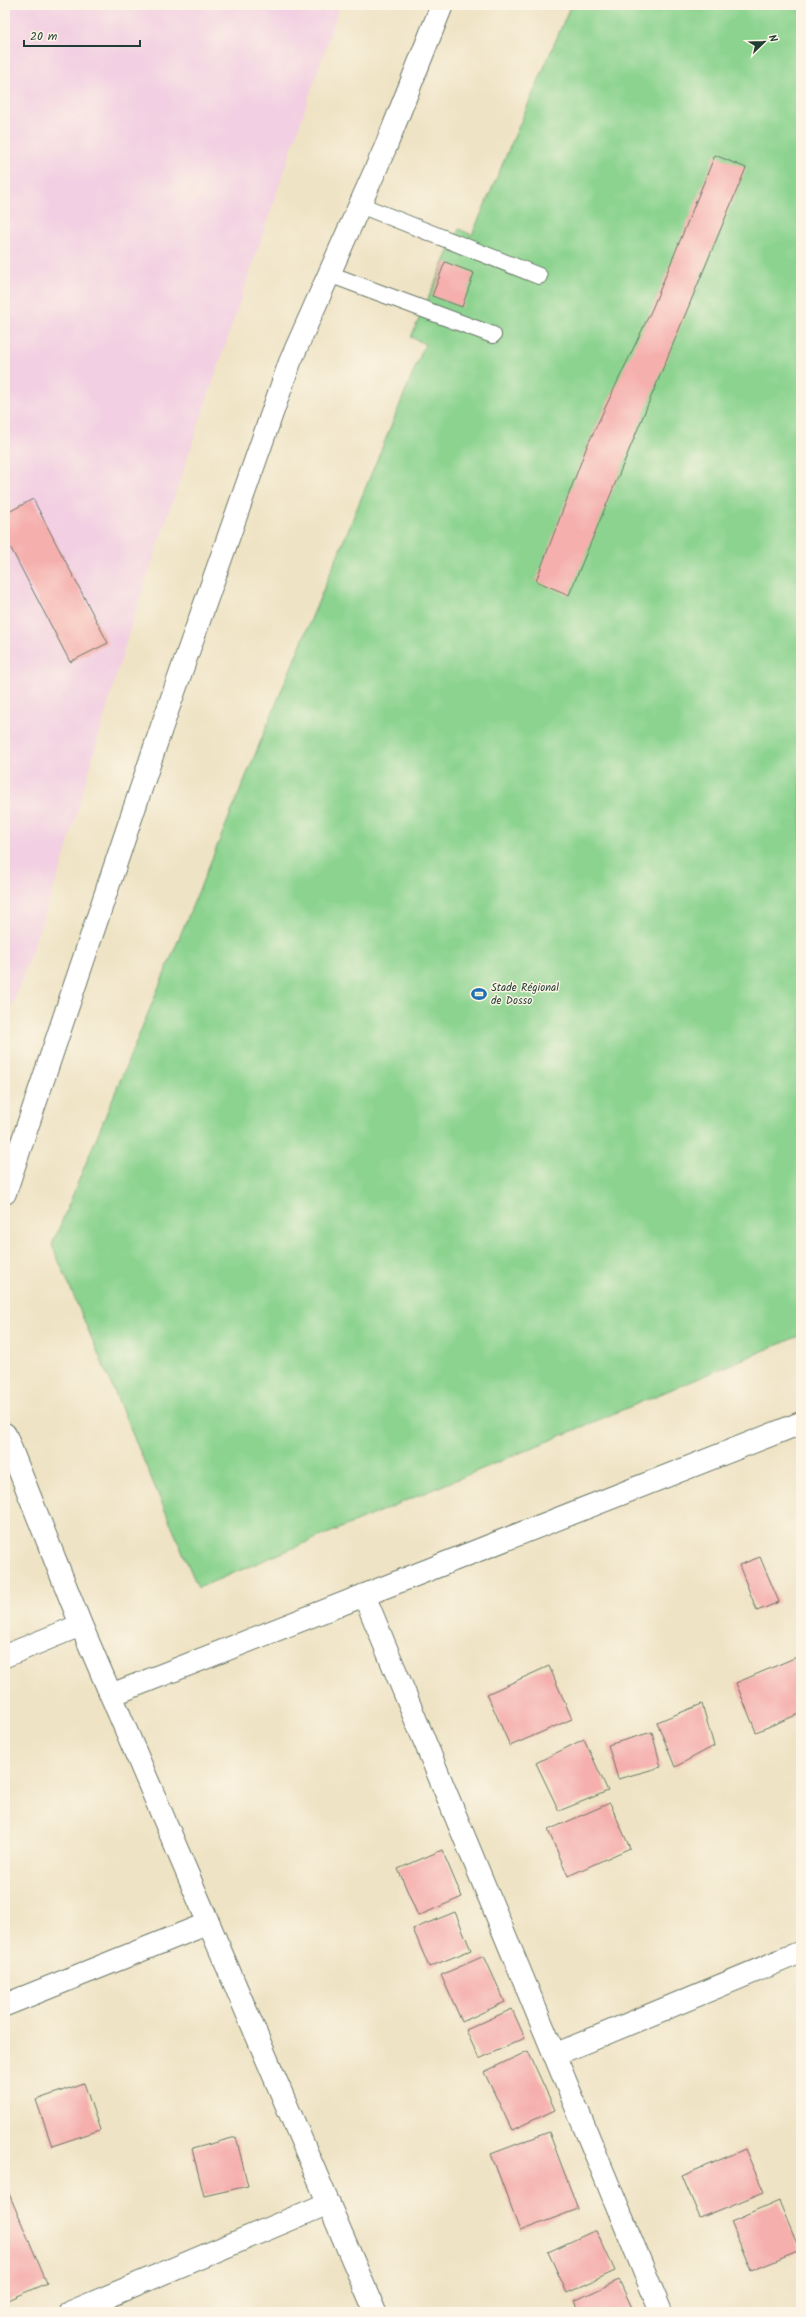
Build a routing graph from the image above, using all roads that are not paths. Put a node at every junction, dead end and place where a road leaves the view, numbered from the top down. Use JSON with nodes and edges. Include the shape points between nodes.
{"nodes":[{"id":1,"x":442,"y":5,"type":"edge"},
{"id":2,"x":360,"y":205,"type":"junction"},
{"id":3,"x":329,"y":274,"type":"junction"},
{"id":4,"x":539,"y":276,"type":"dead end"},
{"id":5,"x":493,"y":335,"type":"dead end"},
{"id":6,"x":5,"y":1193,"type":"edge"},
{"id":7,"x":801,"y":1423,"type":"edge"},
{"id":8,"x":5,"y":1434,"type":"edge"},
{"id":9,"x":364,"y":1595,"type":"junction"},
{"id":10,"x":81,"y":1625,"type":"junction"},
{"id":11,"x":5,"y":1656,"type":"edge"},
{"id":12,"x":111,"y":1695,"type":"junction"},
{"id":13,"x":208,"y":1923,"type":"junction"},
{"id":14,"x":801,"y":1952,"type":"edge"},
{"id":15,"x":5,"y":2005,"type":"edge"},
{"id":16,"x":554,"y":2055,"type":"junction"},
{"id":17,"x":329,"y":2203,"type":"junction"},
{"id":18,"x":71,"y":2312,"type":"edge"},
{"id":19,"x":375,"y":2312,"type":"edge"},
{"id":20,"x":661,"y":2312,"type":"edge"}],
"edges":[{"from":1,"to":2,"type":"street"},
{"from":2,"to":3,"type":"street"},
{"from":2,"to":4,"type":"lane"},
{"from":3,"to":5,"type":"lane"},
{"from":3,"to":6,"type":"street","via":[[290,362],[232,526]]},
{"from":7,"to":9,"type":"street"},
{"from":8,"to":10,"type":"street"},
{"from":9,"to":12,"type":"street"},
{"from":9,"to":16,"type":"street"},
{"from":10,"to":11,"type":"street"},
{"from":10,"to":12,"type":"street"},
{"from":12,"to":13,"type":"street"},
{"from":13,"to":15,"type":"street"},
{"from":13,"to":17,"type":"street"},
{"from":14,"to":16,"type":"street"},
{"from":16,"to":20,"type":"street"},
{"from":17,"to":18,"type":"street"},
{"from":17,"to":19,"type":"street"}]}
